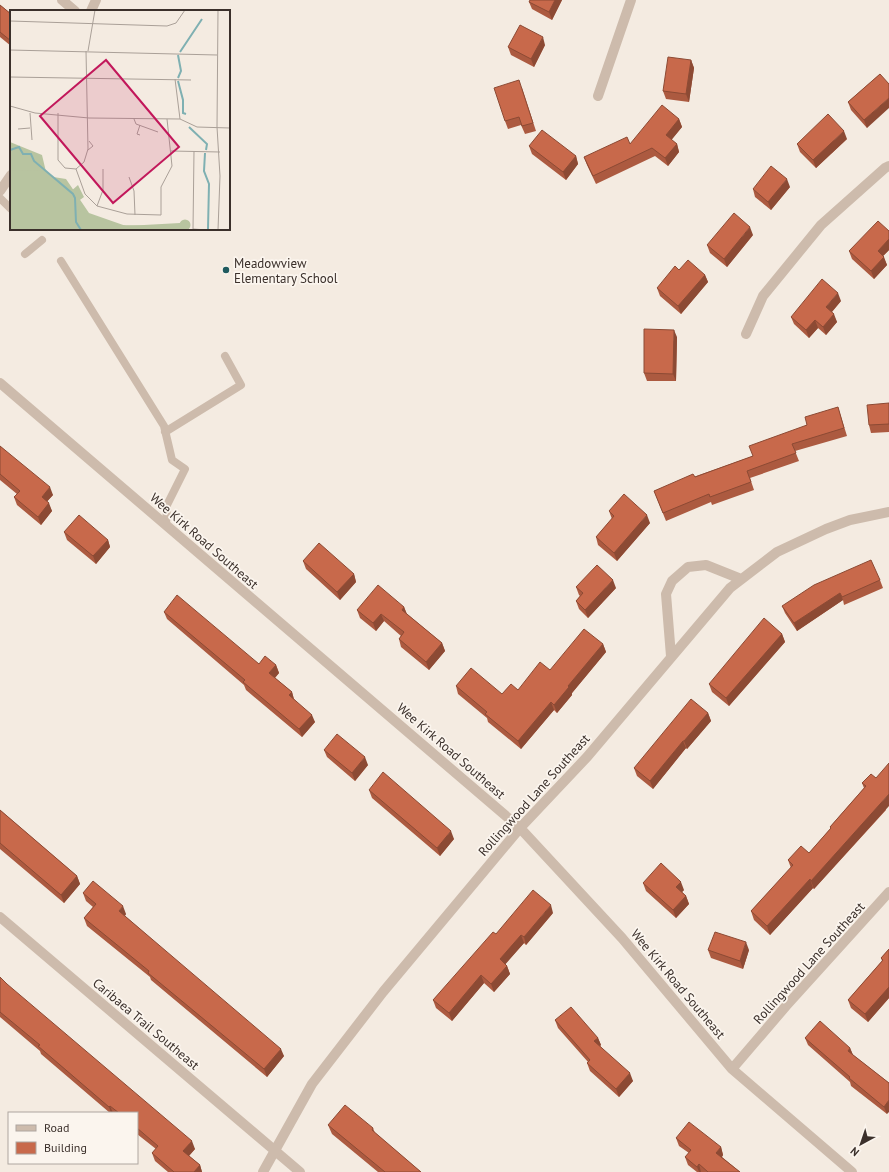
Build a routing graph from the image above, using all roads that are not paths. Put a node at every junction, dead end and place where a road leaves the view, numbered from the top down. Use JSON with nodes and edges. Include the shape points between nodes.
{"nodes":[{"id":1,"x":62,"y":0,"type":"edge"},
{"id":2,"x":96,"y":0,"type":"edge"},
{"id":3,"x":631,"y":0,"type":"edge"},
{"id":4,"x":74,"y":10,"type":"edge"},
{"id":5,"x":91,"y":10,"type":"edge"},
{"id":6,"x":598,"y":96,"type":"dead end"},
{"id":7,"x":889,"y":166,"type":"edge"},
{"id":8,"x":10,"y":176,"type":"edge"},
{"id":9,"x":0,"y":191,"type":"edge"},
{"id":10,"x":0,"y":198,"type":"edge"},
{"id":11,"x":10,"y":208,"type":"edge"},
{"id":12,"x":42,"y":240,"type":"dead end"},
{"id":13,"x":25,"y":254,"type":"dead end"},
{"id":14,"x":61,"y":261,"type":"dead end"},
{"id":15,"x":746,"y":334,"type":"dead end"},
{"id":16,"x":225,"y":356,"type":"dead end"},
{"id":17,"x":0,"y":383,"type":"edge"},
{"id":18,"x":165,"y":432,"type":"junction"},
{"id":19,"x":889,"y":512,"type":"edge"},
{"id":20,"x":166,"y":525,"type":"junction"},
{"id":21,"x":741,"y":579,"type":"junction"},
{"id":22,"x":671,"y":656,"type":"junction"},
{"id":23,"x":520,"y":828,"type":"junction"},
{"id":24,"x":889,"y":892,"type":"edge"},
{"id":25,"x":0,"y":917,"type":"edge"},
{"id":26,"x":732,"y":1069,"type":"junction"},
{"id":27,"x":275,"y":1150,"type":"junction"},
{"id":28,"x":263,"y":1172,"type":"edge"},
{"id":29,"x":300,"y":1172,"type":"edge"},
{"id":30,"x":852,"y":1172,"type":"edge"}],
"edges":[{"from":1,"to":4,"type":"street"},
{"from":2,"to":5,"type":"street"},
{"from":3,"to":6,"type":"street"},
{"from":7,"to":15,"type":"street","via":[[821,225],[763,296]]},
{"from":8,"to":9,"type":"street"},
{"from":10,"to":11,"type":"lane"},
{"from":12,"to":13,"type":"lane"},
{"from":14,"to":18,"type":"lane","via":[[164,426]]},
{"from":16,"to":18,"type":"lane","via":[[241,385]]},
{"from":17,"to":20,"type":"street","name":"Wee Kirk Road Southeast"},
{"from":18,"to":20,"type":"lane","via":[[172,460],[184,469],[167,505]]},
{"from":19,"to":21,"type":"street","name":"Rollingwood Lane Southeast","via":[[850,520],[826,529],[777,552]]},
{"from":20,"to":23,"type":"street","name":"Wee Kirk Road Southeast"},
{"from":21,"to":22,"type":"street","name":"Rollingwood Lane Southeast","via":[[730,588]]},
{"from":21,"to":22,"type":"street","via":[[706,565],[688,567],[672,581],[666,594]]},
{"from":22,"to":23,"type":"street","name":"Rollingwood Lane Southeast","via":[[587,757]]},
{"from":23,"to":26,"type":"street","name":"Wee Kirk Road Southeast","via":[[622,938]]},
{"from":23,"to":27,"type":"street","name":"Rollingwood Lane Southeast","via":[[382,992],[312,1084]]},
{"from":24,"to":26,"type":"street","name":"Rollingwood Lane Southeast"},
{"from":25,"to":27,"type":"street","name":"Caribaea Trail Southeast"},
{"from":26,"to":30,"type":"street","name":"Wee Kirk Road Southeast"},
{"from":27,"to":28,"type":"street","name":"Rollingwood Lane Southeast"},
{"from":27,"to":29,"type":"street","name":"Caribaea Trail Southeast"}]}
